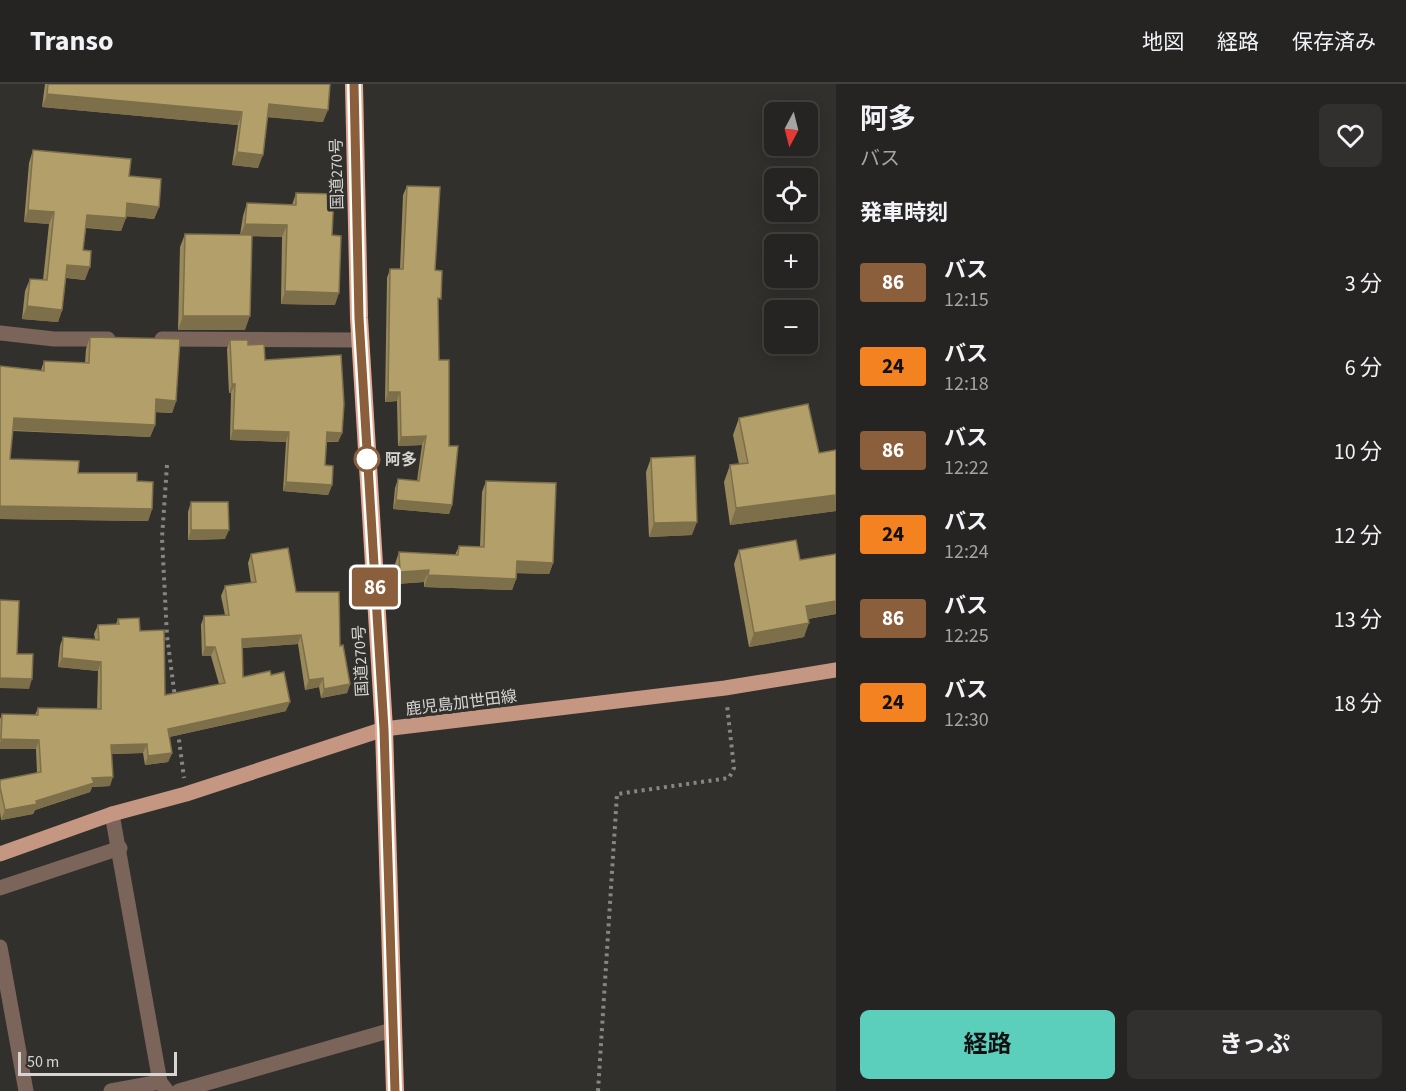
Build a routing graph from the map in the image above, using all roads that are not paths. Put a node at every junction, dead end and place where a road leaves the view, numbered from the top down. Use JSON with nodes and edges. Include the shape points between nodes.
{"nodes":[{"id":1,"x":354,"y":84,"type":"edge"},
{"id":2,"x":0,"y":333,"type":"edge"},
{"id":3,"x":122,"y":339,"type":"edge"},
{"id":4,"x":145,"y":339,"type":"edge"},
{"id":5,"x":360,"y":340,"type":"junction"},
{"id":6,"x":836,"y":670,"type":"edge"},
{"id":7,"x":384,"y":729,"type":"junction"},
{"id":8,"x":112,"y":814,"type":"junction"},
{"id":9,"x":120,"y":848,"type":"junction"},
{"id":10,"x":0,"y":854,"type":"edge"},
{"id":11,"x":0,"y":888,"type":"edge"},
{"id":12,"x":0,"y":947,"type":"edge"},
{"id":13,"x":392,"y":1030,"type":"junction"},
{"id":14,"x":164,"y":1086,"type":"edge"},
{"id":15,"x":26,"y":1091,"type":"edge"},
{"id":16,"x":111,"y":1091,"type":"edge"},
{"id":17,"x":179,"y":1091,"type":"edge"},
{"id":18,"x":395,"y":1091,"type":"edge"}],
"edges":[{"from":1,"to":5,"type":"highway","name":"国道270号"},
{"from":2,"to":3,"type":"street","via":[[54,339]]},
{"from":4,"to":5,"type":"street"},
{"from":5,"to":7,"type":"highway","name":"国道270号"},
{"from":6,"to":7,"type":"main road","name":"鹿児島加世田線","via":[[725,688]]},
{"from":7,"to":8,"type":"main road","name":"鹿児島加世田線"},
{"from":7,"to":13,"type":"highway","name":"国道270号"},
{"from":8,"to":9,"type":"street"},
{"from":8,"to":10,"type":"main road","name":"鹿児島加世田線"},
{"from":9,"to":11,"type":"street"},
{"from":9,"to":14,"type":"street"},
{"from":12,"to":15,"type":"street"},
{"from":13,"to":17,"type":"street"},
{"from":13,"to":18,"type":"highway","name":"国道270号"},
{"from":14,"to":16,"type":"street"}]}
